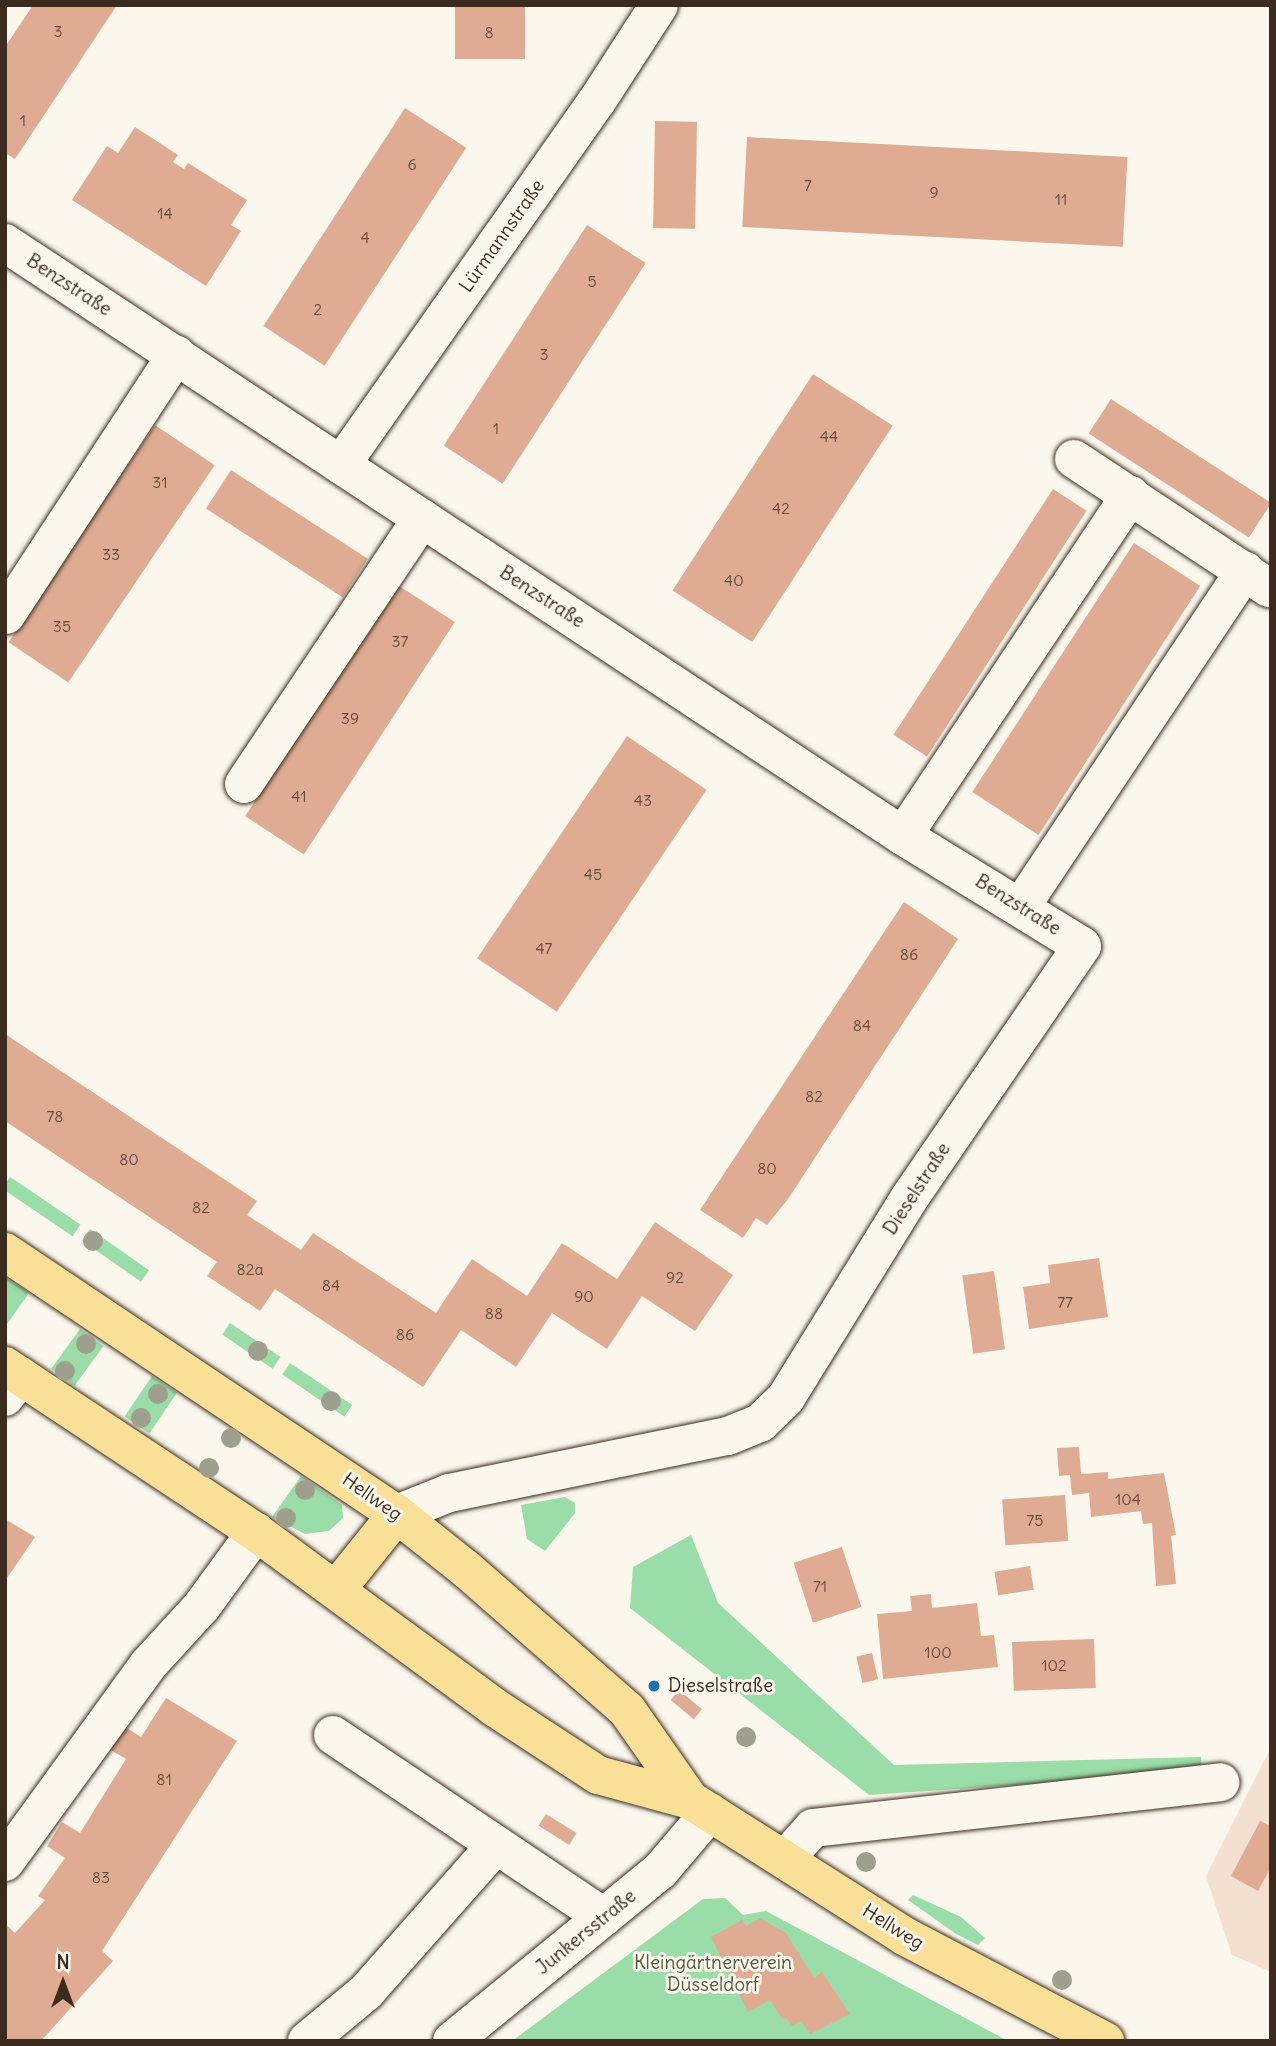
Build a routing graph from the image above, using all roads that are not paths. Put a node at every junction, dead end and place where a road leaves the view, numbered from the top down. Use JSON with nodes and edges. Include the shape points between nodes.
{"nodes":[{"id":1,"x":659,"y":5,"type":"edge"},
{"id":2,"x":5,"y":243,"type":"edge"},
{"id":3,"x":176,"y":355,"type":"junction"},
{"id":4,"x":1074,"y":459,"type":"dead end"},
{"id":5,"x":341,"y":464,"type":"junction"},
{"id":6,"x":1130,"y":495,"type":"junction"},
{"id":7,"x":422,"y":518,"type":"junction"},
{"id":8,"x":1257,"y":580,"type":"edge"},
{"id":9,"x":6,"y":615,"type":"edge"},
{"id":10,"x":244,"y":783,"type":"dead end"},
{"id":11,"x":903,"y":836,"type":"junction"},
{"id":12,"x":1022,"y":905,"type":"junction"},
{"id":13,"x":1082,"y":946,"type":"joint"},
{"id":14,"x":5,"y":1252,"type":"edge"},
{"id":15,"x":11,"y":1380,"type":"edge"},
{"id":16,"x":397,"y":1514,"type":"junction"},
{"id":17,"x":256,"y":1532,"type":"junction"},
{"id":18,"x":336,"y":1590,"type":"junction"},
{"id":19,"x":333,"y":1735,"type":"dead end"},
{"id":20,"x":1220,"y":1782,"type":"dead end"},
{"id":21,"x":700,"y":1806,"type":"junction"},
{"id":22,"x":496,"y":1845,"type":"junction"},
{"id":23,"x":786,"y":1858,"type":"junction"},
{"id":24,"x":5,"y":1862,"type":"edge"},
{"id":25,"x":604,"y":1917,"type":"junction"},
{"id":26,"x":307,"y":2041,"type":"edge"},
{"id":27,"x":452,"y":2041,"type":"edge"},
{"id":28,"x":1105,"y":2041,"type":"edge"}],
"edges":[{"from":1,"to":5,"type":"street","name":"Lürmannstraße","via":[[589,113]]},
{"from":2,"to":3,"type":"street","name":"Benzstraße"},
{"from":3,"to":5,"type":"street","name":"Benzstraße"},
{"from":3,"to":9,"type":"street"},
{"from":4,"to":6,"type":"street"},
{"from":5,"to":7,"type":"street","name":"Benzstraße"},
{"from":6,"to":8,"type":"street"},
{"from":6,"to":11,"type":"street"},
{"from":7,"to":10,"type":"street"},
{"from":7,"to":11,"type":"street","name":"Benzstraße"},
{"from":8,"to":12,"type":"street"},
{"from":11,"to":12,"type":"street","name":"Benzstraße"},
{"from":12,"to":13,"type":"street","name":"Benzstraße"},
{"from":13,"to":16,"type":"street","name":"Dieselstraße","via":[[909,1197],[786,1398],[760,1423],[727,1436],[449,1493]]},
{"from":14,"to":16,"type":"main road","name":"Hellweg"},
{"from":15,"to":17,"type":"main road","name":"Hellweg"},
{"from":16,"to":18,"type":"main road","name":"Dieselstraße"},
{"from":16,"to":21,"type":"main road","name":"Hellweg","via":[[499,1595],[627,1710]]},
{"from":17,"to":18,"type":"main road","name":"Hellweg"},
{"from":17,"to":24,"type":"street","via":[[202,1606],[148,1665]]},
{"from":18,"to":21,"type":"main road","name":"Hellweg","via":[[494,1707],[598,1775]]},
{"from":19,"to":22,"type":"street"},
{"from":20,"to":23,"type":"street","via":[[813,1828]]},
{"from":21,"to":23,"type":"main road","name":"Hellweg"},
{"from":21,"to":25,"type":"street","name":"Junkersstraße","via":[[660,1871]]},
{"from":22,"to":25,"type":"street"},
{"from":22,"to":26,"type":"street","via":[[366,1992]]},
{"from":23,"to":28,"type":"main road","name":"Hellweg","via":[[904,1936]]},
{"from":25,"to":27,"type":"street","name":"Junkersstraße"}]}
